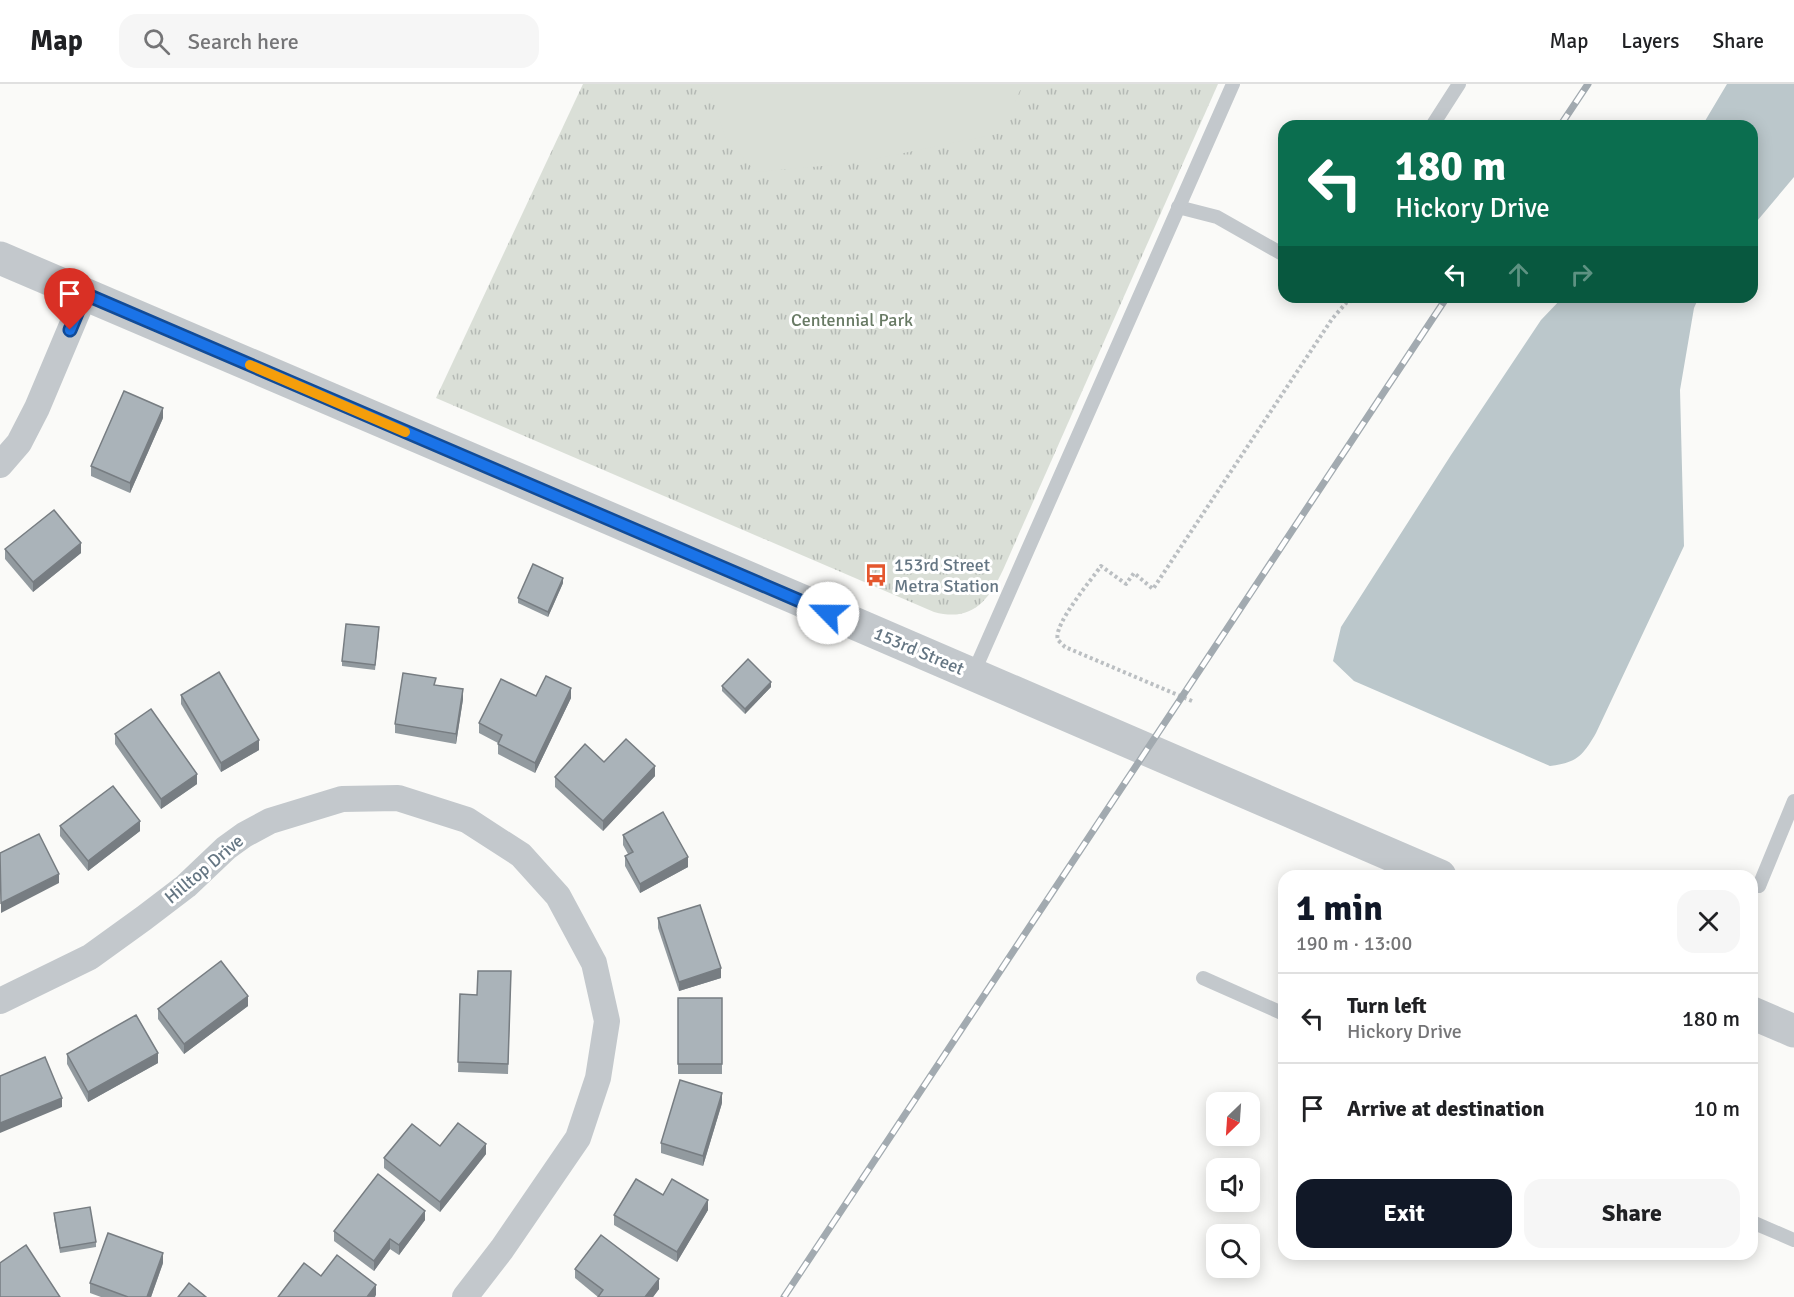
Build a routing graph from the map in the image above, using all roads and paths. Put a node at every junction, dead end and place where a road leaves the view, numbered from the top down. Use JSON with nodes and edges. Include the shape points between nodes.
{"nodes":[{"id":1,"x":1233,"y":84,"type":"edge"},
{"id":2,"x":1459,"y":84,"type":"edge"},
{"id":3,"x":1436,"y":120,"type":"edge"},
{"id":4,"x":1178,"y":207,"type":"junction"},
{"id":5,"x":1278,"y":252,"type":"edge"},
{"id":6,"x":0,"y":258,"type":"edge"},
{"id":7,"x":85,"y":294,"type":"junction"},
{"id":8,"x":1346,"y":303,"type":"edge"},
{"id":9,"x":0,"y":465,"type":"edge"},
{"id":10,"x":974,"y":675,"type":"junction"},
{"id":11,"x":1192,"y":701,"type":"dead end"},
{"id":12,"x":1793,"y":805,"type":"edge"},
{"id":13,"x":1426,"y":870,"type":"edge"},
{"id":14,"x":1759,"y":886,"type":"dead end"},
{"id":15,"x":1203,"y":978,"type":"dead end"},
{"id":16,"x":0,"y":1001,"type":"edge"},
{"id":17,"x":1278,"y":1011,"type":"edge"},
{"id":18,"x":1758,"y":1016,"type":"edge"},
{"id":19,"x":1794,"y":1032,"type":"edge"},
{"id":20,"x":1758,"y":1224,"type":"edge"},
{"id":21,"x":1794,"y":1240,"type":"edge"},
{"id":22,"x":465,"y":1297,"type":"edge"}],
"edges":[{"from":1,"to":4,"type":"lane"},
{"from":2,"to":3,"type":"lane"},
{"from":4,"to":5,"type":"lane","via":[[1217,217]]},
{"from":4,"to":10,"type":"lane"},
{"from":6,"to":7,"type":"street","name":"153rd Street"},
{"from":7,"to":9,"type":"street","via":[[37,408],[19,443]]},
{"from":7,"to":10,"type":"street","name":"153rd Street"},
{"from":8,"to":11,"type":"path","via":[[1332,318],[1153,589],[1134,573],[1126,584],[1101,566],[1063,619],[1058,640],[1065,647]]},
{"from":10,"to":13,"type":"street","name":"153rd Street"},
{"from":12,"to":14,"type":"lane"},
{"from":15,"to":17,"type":"lane"},
{"from":16,"to":22,"type":"street","name":"Hilltop Drive","via":[[90,957],[186,886],[226,848],[270,821],[342,800],[398,798],[476,825],[521,855],[558,896],[594,963],[607,1021],[598,1078],[578,1138]]},
{"from":18,"to":19,"type":"street"},
{"from":20,"to":21,"type":"lane"}]}
